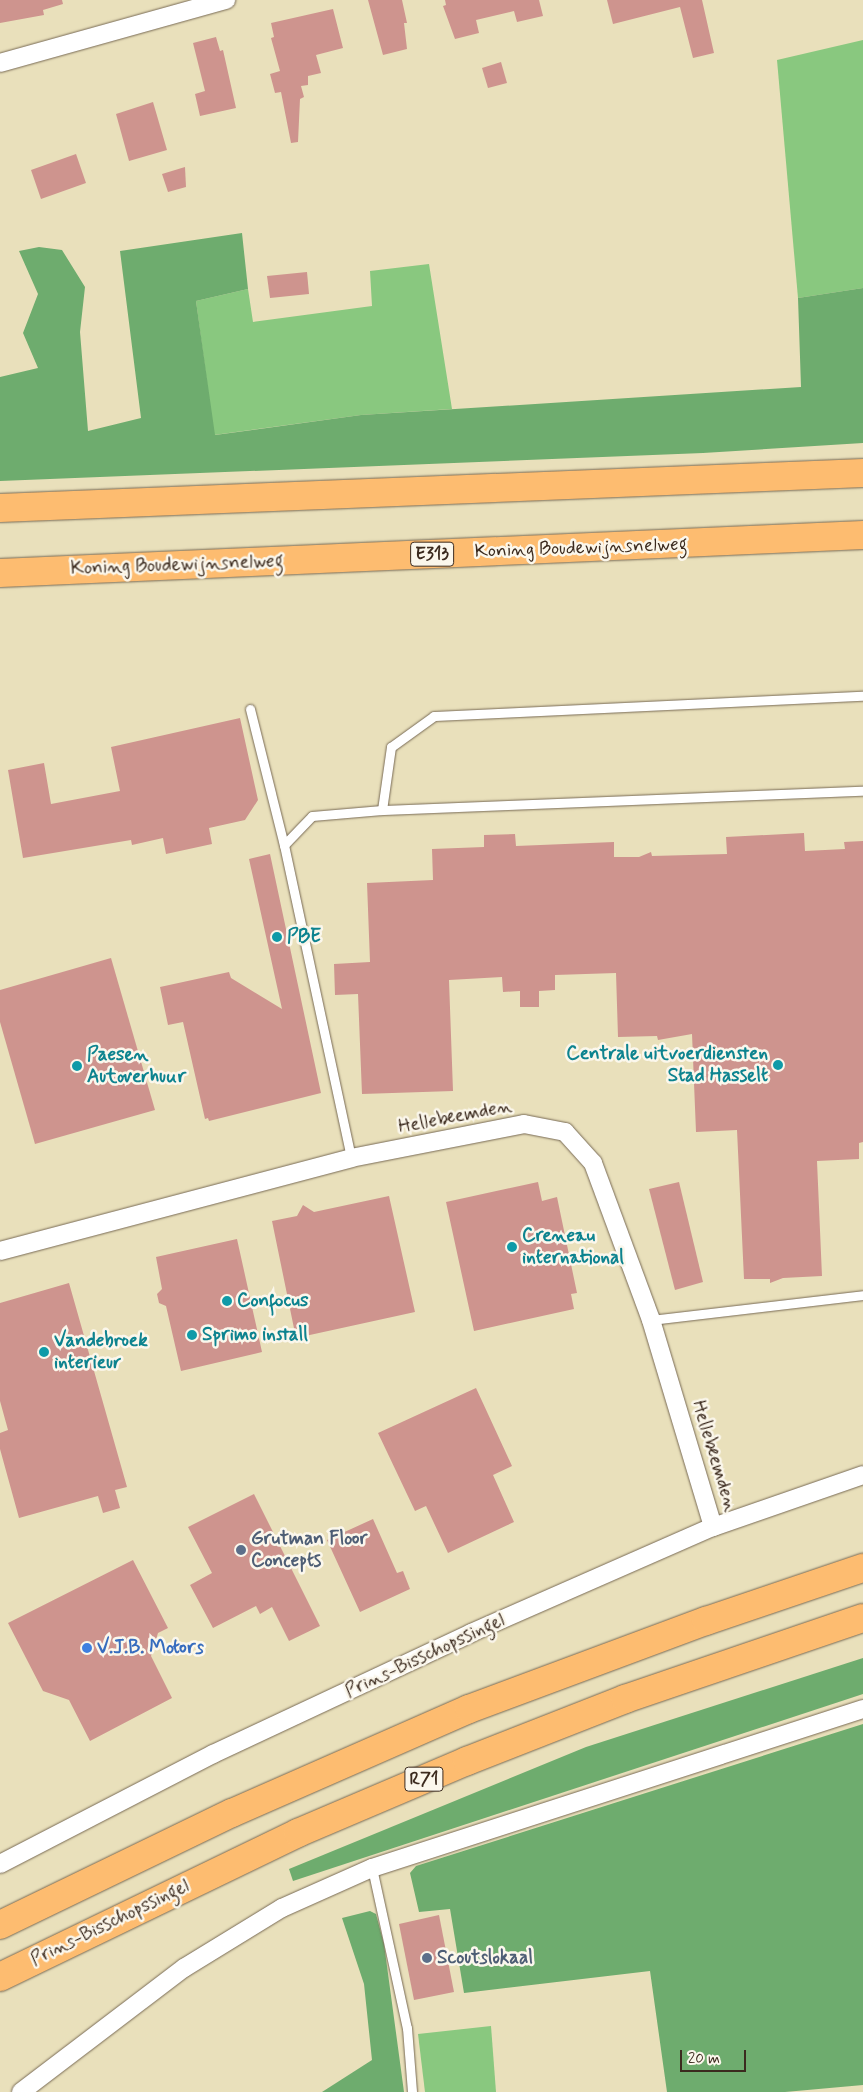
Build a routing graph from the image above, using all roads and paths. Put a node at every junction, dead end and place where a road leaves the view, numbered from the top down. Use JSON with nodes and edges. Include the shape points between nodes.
{"nodes":[{"id":1,"x":226,"y":0,"type":"edge"},
{"id":2,"x":0,"y":63,"type":"edge"},
{"id":3,"x":863,"y":473,"type":"edge"},
{"id":4,"x":0,"y":508,"type":"edge"},
{"id":5,"x":863,"y":535,"type":"edge"},
{"id":6,"x":0,"y":572,"type":"edge"},
{"id":7,"x":863,"y":696,"type":"edge"},
{"id":8,"x":250,"y":709,"type":"dead end"},
{"id":9,"x":863,"y":791,"type":"edge"},
{"id":10,"x":382,"y":810,"type":"junction"},
{"id":11,"x":284,"y":845,"type":"junction"},
{"id":12,"x":351,"y":1158,"type":"junction"},
{"id":13,"x":0,"y":1251,"type":"edge"},
{"id":14,"x":863,"y":1295,"type":"edge"},
{"id":15,"x":651,"y":1320,"type":"junction"},
{"id":16,"x":863,"y":1475,"type":"edge"},
{"id":17,"x":713,"y":1527,"type":"junction"},
{"id":18,"x":863,"y":1568,"type":"edge"},
{"id":19,"x":863,"y":1618,"type":"edge"},
{"id":20,"x":863,"y":1709,"type":"edge"},
{"id":21,"x":0,"y":1864,"type":"edge"},
{"id":22,"x":372,"y":1868,"type":"junction"},
{"id":23,"x":0,"y":1925,"type":"edge"},
{"id":24,"x":0,"y":1977,"type":"edge"},
{"id":25,"x":21,"y":2092,"type":"edge"},
{"id":26,"x":412,"y":2092,"type":"edge"}],
"edges":[{"from":1,"to":2,"type":"street"},
{"from":3,"to":4,"type":"highway"},
{"from":5,"to":6,"type":"highway","name":"Koning Boudewijnsnelweg","number":"E313"},
{"from":7,"to":10,"type":"lane","via":[[434,716],[391,747]]},
{"from":8,"to":11,"type":"lane"},
{"from":9,"to":10,"type":"lane"},
{"from":10,"to":11,"type":"lane","via":[[312,816]]},
{"from":11,"to":12,"type":"lane"},
{"from":12,"to":13,"type":"street","name":"Hellebeemden"},
{"from":12,"to":15,"type":"street","name":"Hellebeemden","via":[[524,1124],[565,1132],[593,1163]]},
{"from":14,"to":15,"type":"lane"},
{"from":15,"to":17,"type":"street","name":"Hellebeemden"},
{"from":16,"to":17,"type":"street","name":"Prins-Bisschopssingel"},
{"from":17,"to":21,"type":"street","name":"Prins-Bisschopssingel","via":[[471,1633],[213,1754]]},
{"from":18,"to":23,"type":"highway","number":"R71","via":[[706,1621],[469,1709],[232,1813]]},
{"from":19,"to":24,"type":"highway","name":"Prins-Bisschopssingel","number":"R71","via":[[625,1699],[467,1761],[298,1833]]},
{"from":20,"to":22,"type":"street"},
{"from":22,"to":25,"type":"street","via":[[282,1908],[210,1949]]},
{"from":22,"to":26,"type":"lane","via":[[407,2028]]}]}
